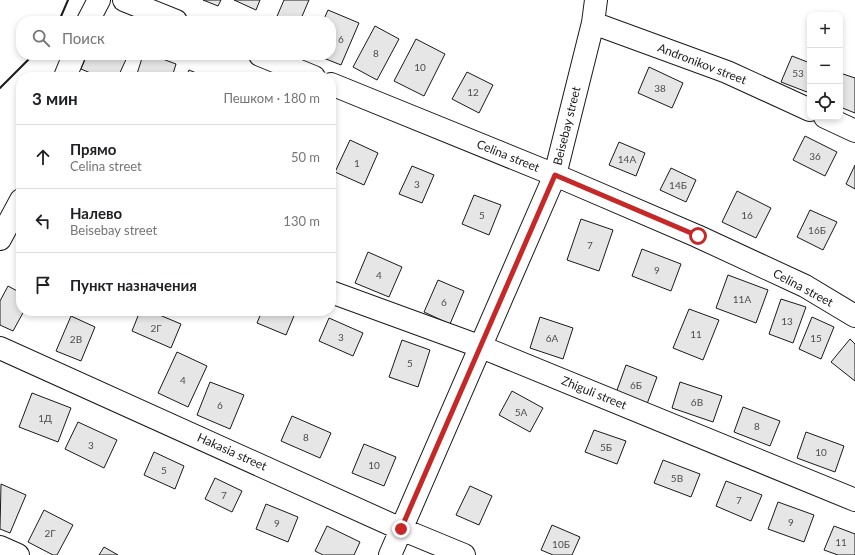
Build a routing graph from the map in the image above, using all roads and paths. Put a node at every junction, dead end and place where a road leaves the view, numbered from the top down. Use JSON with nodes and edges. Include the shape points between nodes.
{"nodes":[{"id":1,"x":99,"y":0,"type":"edge"},
{"id":2,"x":124,"y":0,"type":"edge"},
{"id":3,"x":596,"y":0,"type":"edge"},
{"id":4,"x":91,"y":16,"type":"edge"},
{"id":5,"x":164,"y":16,"type":"edge"},
{"id":6,"x":593,"y":23,"type":"junction"},
{"id":7,"x":72,"y":60,"type":"edge"},
{"id":8,"x":272,"y":60,"type":"edge"},
{"id":9,"x":67,"y":72,"type":"edge"},
{"id":10,"x":302,"y":72,"type":"edge"},
{"id":11,"x":336,"y":86,"type":"edge"},
{"id":12,"x":807,"y":109,"type":"edge"},
{"id":13,"x":831,"y":120,"type":"edge"},
{"id":14,"x":855,"y":131,"type":"edge"},
{"id":15,"x":555,"y":175,"type":"junction"},
{"id":16,"x":16,"y":209,"type":"edge"},
{"id":17,"x":0,"y":239,"type":"edge"},
{"id":18,"x":336,"y":294,"type":"edge"},
{"id":19,"x":855,"y":316,"type":"edge"},
{"id":20,"x":479,"y":346,"type":"junction"},
{"id":21,"x":0,"y":348,"type":"edge"},
{"id":22,"x":855,"y":500,"type":"edge"},
{"id":23,"x":401,"y":529,"type":"junction"},
{"id":24,"x":0,"y":546,"type":"edge"},
{"id":25,"x":18,"y":555,"type":"edge"},
{"id":26,"x":390,"y":555,"type":"edge"},
{"id":27,"x":464,"y":555,"type":"edge"}],
"edges":[{"from":1,"to":4,"type":"street"},
{"from":2,"to":5,"type":"street"},
{"from":3,"to":6,"type":"street","name":"Beisebay street"},
{"from":6,"to":12,"type":"street","name":"Andronikov street","via":[[727,72]]},
{"from":6,"to":15,"type":"street","name":"Beisebay street"},
{"from":7,"to":9,"type":"street"},
{"from":8,"to":10,"type":"street"},
{"from":11,"to":15,"type":"street","name":"Celina street"},
{"from":13,"to":14,"type":"street"},
{"from":15,"to":19,"type":"street","name":"Celina street","via":[[698,236],[805,286]]},
{"from":15,"to":20,"type":"street","name":"Beisebay street"},
{"from":16,"to":17,"type":"street"},
{"from":18,"to":20,"type":"street","name":"Zhiguli street"},
{"from":20,"to":22,"type":"street","name":"Zhiguli street"},
{"from":20,"to":23,"type":"street","name":"Beisebay street"},
{"from":21,"to":23,"type":"street","name":"Hakasia street"},
{"from":23,"to":26,"type":"street","name":"Beisebay street"},
{"from":23,"to":27,"type":"street","name":"Hakasia street"},
{"from":24,"to":25,"type":"street"}]}
